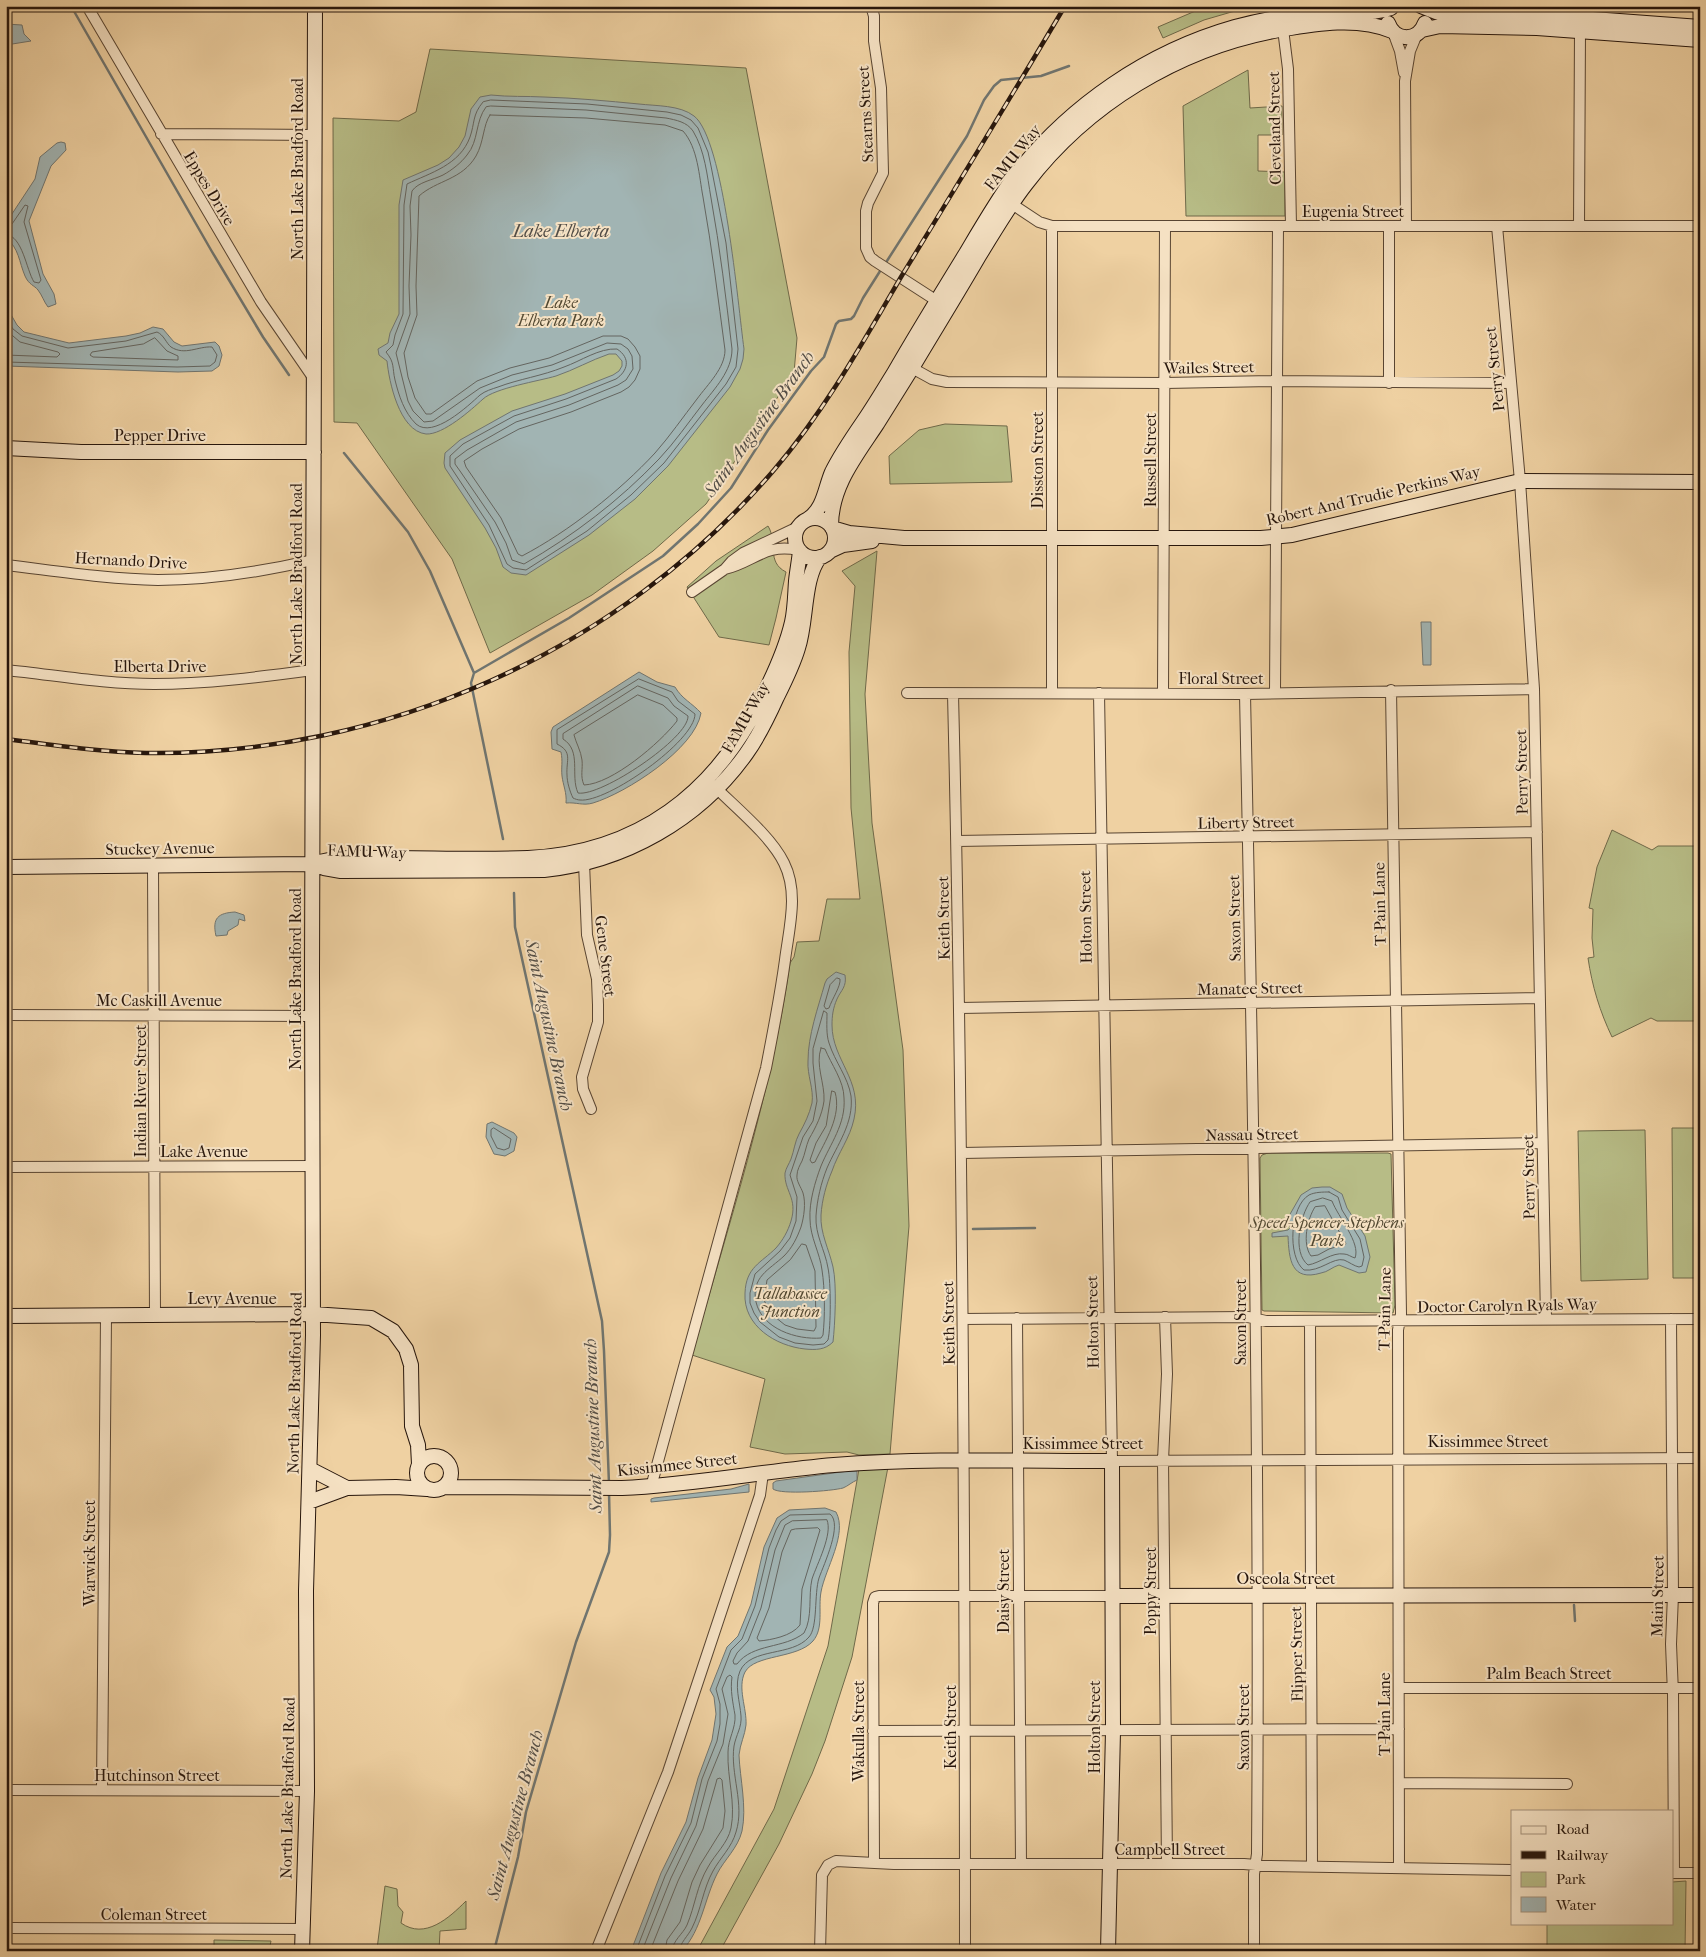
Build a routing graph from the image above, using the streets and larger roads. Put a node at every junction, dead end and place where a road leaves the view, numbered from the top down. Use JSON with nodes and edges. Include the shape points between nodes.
{"nodes":[{"id":1,"x":87,"y":6,"type":"edge"},
{"id":2,"x":315,"y":6,"type":"edge"},
{"id":3,"x":871,"y":6,"type":"edge"},
{"id":4,"x":1421,"y":6,"type":"edge"},
{"id":5,"x":1392,"y":7,"type":"edge"},
{"id":6,"x":1700,"y":28,"type":"edge"},
{"id":7,"x":1283,"y":30,"type":"junction"},
{"id":8,"x":1580,"y":30,"type":"junction"},
{"id":9,"x":1392,"y":31,"type":"junction"},
{"id":10,"x":1420,"y":32,"type":"junction"},
{"id":11,"x":1700,"y":40,"type":"edge"},
{"id":12,"x":1405,"y":81,"type":"junction"},
{"id":13,"x":161,"y":134,"type":"junction"},
{"id":14,"x":315,"y":135,"type":"junction"},
{"id":15,"x":1012,"y":204,"type":"junction"},
{"id":16,"x":1052,"y":226,"type":"junction"},
{"id":17,"x":1165,"y":226,"type":"junction"},
{"id":18,"x":1278,"y":226,"type":"junction"},
{"id":19,"x":1291,"y":226,"type":"junction"},
{"id":20,"x":1389,"y":226,"type":"junction"},
{"id":21,"x":1406,"y":226,"type":"junction"},
{"id":22,"x":1497,"y":226,"type":"junction"},
{"id":23,"x":1579,"y":226,"type":"junction"},
{"id":24,"x":1700,"y":226,"type":"edge"},
{"id":25,"x":937,"y":301,"type":"junction"},
{"id":26,"x":912,"y":368,"type":"junction"},
{"id":27,"x":315,"y":380,"type":"junction"},
{"id":28,"x":1276,"y":381,"type":"junction"},
{"id":29,"x":1052,"y":382,"type":"junction"},
{"id":30,"x":1165,"y":383,"type":"junction"},
{"id":31,"x":1389,"y":383,"type":"junction"},
{"id":32,"x":1511,"y":383,"type":"junction"},
{"id":33,"x":6,"y":448,"type":"edge"},
{"id":34,"x":314,"y":452,"type":"junction"},
{"id":35,"x":1520,"y":480,"type":"junction"},
{"id":36,"x":1700,"y":482,"type":"edge"},
{"id":37,"x":803,"y":523,"type":"junction"},
{"id":38,"x":831,"y":527,"type":"junction"},
{"id":39,"x":1276,"y":537,"type":"junction"},
{"id":40,"x":904,"y":538,"type":"junction"},
{"id":41,"x":1052,"y":539,"type":"junction"},
{"id":42,"x":1164,"y":539,"type":"junction"},
{"id":43,"x":799,"y":550,"type":"junction"},
{"id":44,"x":825,"y":554,"type":"junction"},
{"id":45,"x":313,"y":560,"type":"junction"},
{"id":46,"x":6,"y":565,"type":"edge"},
{"id":47,"x":725,"y":570,"type":"junction"},
{"id":48,"x":692,"y":592,"type":"dead end"},
{"id":49,"x":6,"y":670,"type":"edge"},
{"id":50,"x":313,"y":670,"type":"junction"},
{"id":51,"x":1534,"y":689,"type":"junction"},
{"id":52,"x":1391,"y":690,"type":"junction"},
{"id":53,"x":907,"y":693,"type":"dead end"},
{"id":54,"x":1052,"y":693,"type":"junction"},
{"id":55,"x":1099,"y":693,"type":"junction"},
{"id":56,"x":1164,"y":693,"type":"junction"},
{"id":57,"x":1276,"y":693,"type":"junction"},
{"id":58,"x":953,"y":694,"type":"junction"},
{"id":59,"x":1244,"y":694,"type":"junction"},
{"id":60,"x":712,"y":784,"type":"junction"},
{"id":61,"x":1537,"y":832,"type":"junction"},
{"id":62,"x":1393,"y":834,"type":"junction"},
{"id":63,"x":1247,"y":837,"type":"junction"},
{"id":64,"x":1101,"y":839,"type":"junction"},
{"id":65,"x":957,"y":841,"type":"junction"},
{"id":66,"x":584,"y":863,"type":"junction"},
{"id":67,"x":313,"y":864,"type":"junction"},
{"id":68,"x":154,"y":866,"type":"junction"},
{"id":69,"x":6,"y":867,"type":"edge"},
{"id":70,"x":1540,"y":998,"type":"junction"},
{"id":71,"x":1396,"y":1001,"type":"junction"},
{"id":72,"x":1251,"y":1003,"type":"junction"},
{"id":73,"x":1104,"y":1006,"type":"junction"},
{"id":74,"x":960,"y":1008,"type":"junction"},
{"id":75,"x":6,"y":1015,"type":"edge"},
{"id":76,"x":155,"y":1015,"type":"junction"},
{"id":77,"x":312,"y":1016,"type":"junction"},
{"id":78,"x":591,"y":1109,"type":"dead end"},
{"id":79,"x":1542,"y":1143,"type":"junction"},
{"id":80,"x":1398,"y":1146,"type":"junction"},
{"id":81,"x":1253,"y":1149,"type":"junction"},
{"id":82,"x":1107,"y":1151,"type":"junction"},
{"id":83,"x":962,"y":1153,"type":"junction"},
{"id":84,"x":155,"y":1166,"type":"junction"},
{"id":85,"x":312,"y":1166,"type":"junction"},
{"id":86,"x":6,"y":1167,"type":"edge"},
{"id":87,"x":6,"y":1308,"type":"edge"},
{"id":88,"x":313,"y":1314,"type":"junction"},
{"id":89,"x":6,"y":1316,"type":"edge"},
{"id":90,"x":106,"y":1316,"type":"junction"},
{"id":91,"x":155,"y":1316,"type":"junction"},
{"id":92,"x":1166,"y":1317,"type":"junction"},
{"id":93,"x":1017,"y":1318,"type":"junction"},
{"id":94,"x":1109,"y":1318,"type":"junction"},
{"id":95,"x":1255,"y":1318,"type":"junction"},
{"id":96,"x":963,"y":1319,"type":"junction"},
{"id":97,"x":1546,"y":1319,"type":"junction"},
{"id":98,"x":1671,"y":1319,"type":"junction"},
{"id":99,"x":1700,"y":1319,"type":"edge"},
{"id":100,"x":1310,"y":1321,"type":"junction"},
{"id":101,"x":1399,"y":1322,"type":"junction"},
{"id":102,"x":418,"y":1445,"type":"junction"},
{"id":103,"x":434,"y":1456,"type":"junction"},
{"id":104,"x":1672,"y":1457,"type":"junction"},
{"id":105,"x":1700,"y":1458,"type":"edge"},
{"id":106,"x":1311,"y":1459,"type":"junction"},
{"id":107,"x":1398,"y":1459,"type":"junction"},
{"id":108,"x":1112,"y":1460,"type":"junction"},
{"id":109,"x":1163,"y":1460,"type":"junction"},
{"id":110,"x":1256,"y":1460,"type":"junction"},
{"id":111,"x":964,"y":1461,"type":"junction"},
{"id":112,"x":1017,"y":1461,"type":"junction"},
{"id":113,"x":418,"y":1467,"type":"junction"},
{"id":114,"x":310,"y":1469,"type":"junction"},
{"id":115,"x":451,"y":1471,"type":"junction"},
{"id":116,"x":763,"y":1473,"type":"junction"},
{"id":117,"x":396,"y":1487,"type":"junction"},
{"id":118,"x":651,"y":1487,"type":"junction"},
{"id":119,"x":347,"y":1488,"type":"junction"},
{"id":120,"x":444,"y":1488,"type":"junction"},
{"id":121,"x":468,"y":1488,"type":"junction"},
{"id":122,"x":427,"y":1489,"type":"junction"},
{"id":123,"x":309,"y":1502,"type":"junction"},
{"id":124,"x":1673,"y":1595,"type":"junction"},
{"id":125,"x":1700,"y":1595,"type":"edge"},
{"id":126,"x":965,"y":1596,"type":"junction"},
{"id":127,"x":1019,"y":1596,"type":"junction"},
{"id":128,"x":1112,"y":1596,"type":"junction"},
{"id":129,"x":1165,"y":1596,"type":"junction"},
{"id":130,"x":1258,"y":1596,"type":"junction"},
{"id":131,"x":1310,"y":1596,"type":"junction"},
{"id":132,"x":1398,"y":1596,"type":"junction"},
{"id":133,"x":874,"y":1600,"type":"joint"},
{"id":134,"x":1399,"y":1688,"type":"junction"},
{"id":135,"x":1673,"y":1688,"type":"junction"},
{"id":136,"x":1700,"y":1688,"type":"edge"},
{"id":137,"x":1399,"y":1729,"type":"junction"},
{"id":138,"x":1165,"y":1730,"type":"junction"},
{"id":139,"x":1258,"y":1730,"type":"junction"},
{"id":140,"x":1312,"y":1730,"type":"junction"},
{"id":141,"x":873,"y":1731,"type":"junction"},
{"id":142,"x":964,"y":1731,"type":"junction"},
{"id":143,"x":1019,"y":1731,"type":"junction"},
{"id":144,"x":1113,"y":1731,"type":"junction"},
{"id":145,"x":1399,"y":1783,"type":"junction"},
{"id":146,"x":1567,"y":1784,"type":"dead end"},
{"id":147,"x":6,"y":1790,"type":"edge"},
{"id":148,"x":102,"y":1790,"type":"junction"},
{"id":149,"x":307,"y":1791,"type":"junction"},
{"id":150,"x":1673,"y":1810,"type":"edge"},
{"id":151,"x":874,"y":1863,"type":"junction"},
{"id":152,"x":965,"y":1863,"type":"junction"},
{"id":153,"x":1021,"y":1863,"type":"junction"},
{"id":154,"x":1109,"y":1864,"type":"junction"},
{"id":155,"x":1167,"y":1864,"type":"junction"},
{"id":156,"x":1255,"y":1865,"type":"junction"},
{"id":157,"x":1312,"y":1866,"type":"junction"},
{"id":158,"x":1399,"y":1868,"type":"junction"},
{"id":159,"x":1511,"y":1870,"type":"edge"},
{"id":160,"x":1674,"y":1873,"type":"edge"},
{"id":161,"x":1700,"y":1873,"type":"edge"},
{"id":162,"x":6,"y":1928,"type":"edge"},
{"id":163,"x":302,"y":1929,"type":"junction"},
{"id":164,"x":302,"y":1951,"type":"edge"},
{"id":165,"x":596,"y":1951,"type":"edge"},
{"id":166,"x":820,"y":1951,"type":"edge"},
{"id":167,"x":965,"y":1951,"type":"edge"},
{"id":168,"x":1108,"y":1951,"type":"edge"},
{"id":169,"x":1254,"y":1951,"type":"edge"}],
"edges":[{"from":1,"to":13,"type":"street","name":"Eppes Drive"},
{"from":2,"to":14,"type":"street","name":"North Lake Bradford Road"},
{"from":3,"to":25,"type":"street","name":"Stearns Street","via":[[880,79],[883,173],[867,205],[866,248],[870,257],[891,273]]},
{"from":4,"to":6,"type":"street","via":[[1448,14],[1573,18]]},
{"from":4,"to":10,"type":"street","via":[[1426,20]]},
{"from":5,"to":9,"type":"street","name":"FAMU Way","via":[[1388,19]]},
{"from":5,"to":25,"type":"street","name":"FAMU Way","via":[[1378,11],[1302,14],[1246,24],[1178,48],[1120,79],[1065,122],[1021,169],[988,216]]},
{"from":7,"to":9,"type":"street","name":"FAMU Way","via":[[1354,23]]},
{"from":7,"to":15,"type":"street","name":"FAMU Way","via":[[1202,52],[1164,68],[1130,88],[1066,139]]},
{"from":7,"to":19,"type":"street","name":"Cleveland Street","via":[[1288,69]]},
{"from":8,"to":10,"type":"street","name":"FAMU Way","via":[[1440,26]]},
{"from":8,"to":11,"type":"street","name":"FAMU Way"},
{"from":8,"to":23,"type":"street"},
{"from":9,"to":10,"type":"street","name":"FAMU Way","via":[[1404,38]]},
{"from":9,"to":12,"type":"street","via":[[1400,51]]},
{"from":10,"to":12,"type":"street","via":[[1411,48]]},
{"from":12,"to":21,"type":"street"},
{"from":13,"to":14,"type":"street"},
{"from":13,"to":27,"type":"street","name":"Eppes Drive","via":[[261,302]]},
{"from":14,"to":27,"type":"street","name":"North Lake Bradford Road"},
{"from":15,"to":16,"type":"street","name":"Eugenia Street","via":[[1043,224]]},
{"from":15,"to":26,"type":"street","name":"FAMU Way"},
{"from":16,"to":17,"type":"street","name":"Eugenia Street"},
{"from":16,"to":29,"type":"street","name":"Disston Street"},
{"from":17,"to":18,"type":"street","name":"Eugenia Street"},
{"from":17,"to":30,"type":"street","name":"Russell Street"},
{"from":18,"to":19,"type":"street","name":"Eugenia Street"},
{"from":18,"to":28,"type":"street"},
{"from":19,"to":20,"type":"street","name":"Eugenia Street"},
{"from":20,"to":21,"type":"street","name":"Eugenia Street"},
{"from":20,"to":31,"type":"street"},
{"from":21,"to":22,"type":"street","name":"Eugenia Street"},
{"from":22,"to":23,"type":"street","name":"Eugenia Street"},
{"from":22,"to":32,"type":"street","name":"Perry Street"},
{"from":23,"to":24,"type":"street","name":"Eugenia Street"},
{"from":25,"to":37,"type":"street","name":"FAMU Way","via":[[841,456],[819,508]]},
{"from":26,"to":29,"type":"street","name":"Wailes Street","via":[[928,378],[942,381]]},
{"from":26,"to":38,"type":"street","name":"FAMU Way","via":[[843,477],[833,504]]},
{"from":27,"to":34,"type":"street","name":"North Lake Bradford Road"},
{"from":28,"to":30,"type":"street","name":"Wailes Street"},
{"from":28,"to":31,"type":"street","name":"Wailes Street"},
{"from":28,"to":39,"type":"street"},
{"from":29,"to":30,"type":"street","name":"Wailes Street"},
{"from":29,"to":41,"type":"street","name":"Disston Street"},
{"from":30,"to":42,"type":"street","name":"Russell Street"},
{"from":31,"to":32,"type":"street","name":"Wailes Street"},
{"from":32,"to":35,"type":"street","name":"Perry Street"},
{"from":33,"to":34,"type":"street","name":"Pepper Drive","via":[[81,452]]},
{"from":34,"to":45,"type":"street","name":"North Lake Bradford Road"},
{"from":35,"to":36,"type":"street","name":"Robert And Trudie Perkins Way"},
{"from":35,"to":39,"type":"street","name":"Robert And Trudie Perkins Way"},
{"from":35,"to":51,"type":"street","name":"Perry Street"},
{"from":37,"to":38,"type":"street","via":[[819,518]]},
{"from":37,"to":43,"type":"street","name":"FAMU Way","via":[[795,538]]},
{"from":37,"to":47,"type":"street","via":[[756,545],[732,561]]},
{"from":38,"to":40,"type":"street","name":"Robert And Trudie Perkins Way","via":[[850,533]]},
{"from":38,"to":44,"type":"street","name":"FAMU Way","via":[[834,540]]},
{"from":39,"to":42,"type":"street","name":"Robert And Trudie Perkins Way"},
{"from":39,"to":57,"type":"street"},
{"from":40,"to":41,"type":"street","name":"Robert And Trudie Perkins Way"},
{"from":40,"to":44,"type":"street","name":"Robert And Trudie Perkins Way","via":[[846,544]]},
{"from":41,"to":42,"type":"street","name":"Robert And Trudie Perkins Way"},
{"from":41,"to":54,"type":"street","name":"Disston Street"},
{"from":42,"to":56,"type":"street","name":"Russell Street"},
{"from":43,"to":44,"type":"street","via":[[808,557]]},
{"from":43,"to":47,"type":"street","via":[[770,549]]},
{"from":43,"to":60,"type":"street","name":"FAMU Way","via":[[795,609],[782,655],[742,737]]},
{"from":44,"to":60,"type":"street","name":"FAMU Way","via":[[811,573],[802,634],[791,669],[757,738],[740,762]]},
{"from":45,"to":46,"type":"street","name":"Hernando Drive","via":[[215,576],[159,580]]},
{"from":45,"to":50,"type":"street","name":"North Lake Bradford Road"},
{"from":47,"to":48,"type":"street"},
{"from":49,"to":50,"type":"street","name":"Elberta Drive","via":[[152,684],[220,681]]},
{"from":50,"to":67,"type":"street","name":"North Lake Bradford Road"},
{"from":51,"to":52,"type":"street","name":"Floral Street"},
{"from":51,"to":61,"type":"street","name":"Perry Street"},
{"from":52,"to":57,"type":"street","name":"Floral Street"},
{"from":52,"to":62,"type":"street","name":"T-Pain Lane"},
{"from":53,"to":58,"type":"street","name":"Floral Street"},
{"from":54,"to":55,"type":"street","name":"Floral Street"},
{"from":54,"to":58,"type":"street","name":"Floral Street"},
{"from":55,"to":56,"type":"street","name":"Floral Street"},
{"from":55,"to":64,"type":"street","name":"Holton Street"},
{"from":56,"to":59,"type":"street","name":"Floral Street"},
{"from":57,"to":59,"type":"street","name":"Floral Street"},
{"from":58,"to":65,"type":"street","name":"Keith Street"},
{"from":59,"to":63,"type":"street","name":"Saxon Street"},
{"from":60,"to":66,"type":"street","name":"FAMU Way","via":[[684,817],[652,837],[618,853]]},
{"from":60,"to":67,"type":"street","name":"FAMU Way","via":[[643,827],[583,850],[524,858],[344,858]]},
{"from":60,"to":118,"type":"street","via":[[782,858],[792,888],[791,918],[766,1068]]},
{"from":61,"to":62,"type":"street","name":"Liberty Street"},
{"from":61,"to":70,"type":"street","name":"Perry Street"},
{"from":62,"to":63,"type":"street","name":"Liberty Street"},
{"from":62,"to":71,"type":"street","name":"T-Pain Lane"},
{"from":63,"to":64,"type":"street","name":"Liberty Street"},
{"from":63,"to":72,"type":"street","name":"Saxon Street"},
{"from":64,"to":65,"type":"street","name":"Liberty Street"},
{"from":64,"to":73,"type":"street","name":"Holton Street"},
{"from":65,"to":74,"type":"street","name":"Keith Street"},
{"from":66,"to":67,"type":"street","name":"FAMU Way","via":[[552,869],[341,871]]},
{"from":66,"to":78,"type":"street","name":"Gene Street","via":[[586,935],[598,1005],[598,1022],[582,1077]]},
{"from":67,"to":68,"type":"street","name":"Stuckey Avenue"},
{"from":67,"to":77,"type":"street","name":"North Lake Bradford Road"},
{"from":68,"to":69,"type":"street","name":"Stuckey Avenue"},
{"from":68,"to":76,"type":"street","name":"Indian River Street"},
{"from":70,"to":71,"type":"street","name":"Manatee Street"},
{"from":70,"to":79,"type":"street","name":"Perry Street"},
{"from":71,"to":72,"type":"street","name":"Manatee Street"},
{"from":71,"to":80,"type":"street","name":"T-Pain Lane"},
{"from":72,"to":73,"type":"street","name":"Manatee Street"},
{"from":72,"to":81,"type":"street","name":"Saxon Street"},
{"from":73,"to":74,"type":"street","name":"Manatee Street"},
{"from":73,"to":82,"type":"street","name":"Holton Street"},
{"from":74,"to":83,"type":"street","name":"Keith Street"},
{"from":75,"to":76,"type":"street","name":"Mc Caskill Avenue"},
{"from":76,"to":77,"type":"street","name":"Mc Caskill Avenue"},
{"from":76,"to":84,"type":"street","name":"Indian River Street"},
{"from":77,"to":85,"type":"street","name":"North Lake Bradford Road"},
{"from":79,"to":80,"type":"street","name":"Nassau Street"},
{"from":79,"to":97,"type":"street","name":"Perry Street"},
{"from":80,"to":81,"type":"street","name":"Nassau Street"},
{"from":80,"to":101,"type":"street","name":"T-Pain Lane"},
{"from":81,"to":82,"type":"street","name":"Nassau Street"},
{"from":81,"to":95,"type":"street","name":"Saxon Street"},
{"from":82,"to":83,"type":"street","name":"Nassau Street"},
{"from":82,"to":94,"type":"street","name":"Holton Street"},
{"from":83,"to":96,"type":"street","name":"Keith Street"},
{"from":84,"to":85,"type":"street","name":"Lake Avenue"},
{"from":84,"to":86,"type":"street","name":"Lake Avenue"},
{"from":84,"to":91,"type":"street","name":"Indian River Street"},
{"from":85,"to":88,"type":"street","name":"North Lake Bradford Road"},
{"from":87,"to":89,"type":"street"},
{"from":88,"to":91,"type":"street","name":"Levy Avenue"},
{"from":88,"to":102,"type":"street","name":"Levy Avenue","via":[[371,1318],[393,1331],[406,1349],[411,1365],[412,1426]]},
{"from":88,"to":114,"type":"street","name":"North Lake Bradford Road"},
{"from":89,"to":90,"type":"street","name":"Levy Avenue"},
{"from":90,"to":91,"type":"street","name":"Levy Avenue"},
{"from":90,"to":148,"type":"street","name":"Warwick Street"},
{"from":92,"to":94,"type":"street","name":"Doctor Carolyn Ryals Way"},
{"from":92,"to":95,"type":"street","name":"Doctor Carolyn Ryals Way"},
{"from":92,"to":109,"type":"street","name":"Poppy Street"},
{"from":93,"to":94,"type":"street","name":"Doctor Carolyn Ryals Way"},
{"from":93,"to":96,"type":"street","name":"Doctor Carolyn Ryals Way"},
{"from":93,"to":112,"type":"street","name":"Daisy Street"},
{"from":94,"to":108,"type":"street","name":"Holton Street"},
{"from":95,"to":100,"type":"street","name":"Doctor Carolyn Ryals Way"},
{"from":95,"to":110,"type":"street","name":"Saxon Street"},
{"from":96,"to":111,"type":"street","name":"Keith Street"},
{"from":97,"to":98,"type":"street","name":"Doctor Carolyn Ryals Way"},
{"from":97,"to":101,"type":"street","name":"Doctor Carolyn Ryals Way"},
{"from":98,"to":99,"type":"street","name":"Doctor Carolyn Ryals Way"},
{"from":98,"to":104,"type":"street","name":"Main Street"},
{"from":100,"to":101,"type":"street","name":"Doctor Carolyn Ryals Way"},
{"from":100,"to":106,"type":"street","name":"Flipper Street"},
{"from":101,"to":107,"type":"street","name":"T-Pain Lane"},
{"from":102,"to":103,"type":"street"},
{"from":102,"to":113,"type":"street","name":"Levy Avenue"},
{"from":103,"to":113,"type":"street","via":[[428,1457]]},
{"from":103,"to":115,"type":"street","via":[[445,1460]]},
{"from":104,"to":105,"type":"street","name":"Kissimmee Street"},
{"from":104,"to":107,"type":"street","name":"Kissimmee Street"},
{"from":104,"to":124,"type":"street","name":"Main Street"},
{"from":106,"to":107,"type":"street","name":"Kissimmee Street"},
{"from":106,"to":110,"type":"street","name":"Kissimmee Street"},
{"from":106,"to":131,"type":"street","name":"Flipper Street"},
{"from":107,"to":132,"type":"street","name":"T-Pain Lane"},
{"from":108,"to":109,"type":"street","name":"Kissimmee Street"},
{"from":108,"to":112,"type":"street","name":"Kissimmee Street"},
{"from":108,"to":128,"type":"street","name":"Holton Street"},
{"from":109,"to":110,"type":"street","name":"Kissimmee Street"},
{"from":109,"to":129,"type":"street","name":"Poppy Street"},
{"from":110,"to":130,"type":"street","name":"Saxon Street"},
{"from":111,"to":112,"type":"street","name":"Kissimmee Street"},
{"from":111,"to":116,"type":"street","name":"Kissimmee Street","via":[[871,1463]]},
{"from":111,"to":126,"type":"street","name":"Keith Street"},
{"from":112,"to":127,"type":"street","name":"Daisy Street"},
{"from":113,"to":117,"type":"street","via":[[408,1480]]},
{"from":113,"to":122,"type":"street","via":[[418,1481]]},
{"from":114,"to":119,"type":"street"},
{"from":114,"to":123,"type":"street","name":"North Lake Bradford Road"},
{"from":115,"to":120,"type":"street","via":[[450,1480]]},
{"from":115,"to":121,"type":"street"},
{"from":116,"to":118,"type":"street","name":"Kissimmee Street"},
{"from":116,"to":165,"type":"street","via":[[760,1495],[673,1756]]},
{"from":117,"to":119,"type":"street"},
{"from":117,"to":122,"type":"street"},
{"from":118,"to":121,"type":"street","name":"Kissimmee Street"},
{"from":119,"to":123,"type":"street"},
{"from":120,"to":121,"type":"street","name":"Kissimmee Street"},
{"from":120,"to":122,"type":"street"},
{"from":123,"to":149,"type":"street","name":"North Lake Bradford Road"},
{"from":124,"to":125,"type":"street","name":"Osceola Street"},
{"from":124,"to":132,"type":"street","name":"Osceola Street"},
{"from":124,"to":135,"type":"street","name":"Main Street","via":[[1670,1644]]},
{"from":126,"to":127,"type":"street","name":"Osceola Street"},
{"from":126,"to":133,"type":"street","name":"Osceola Street","via":[[879,1596]]},
{"from":126,"to":142,"type":"street","name":"Keith Street"},
{"from":127,"to":128,"type":"street","name":"Osceola Street"},
{"from":127,"to":143,"type":"street","name":"Daisy Street"},
{"from":128,"to":129,"type":"street","name":"Osceola Street"},
{"from":128,"to":144,"type":"street","name":"Holton Street"},
{"from":129,"to":130,"type":"street","name":"Osceola Street"},
{"from":129,"to":138,"type":"street","name":"Poppy Street"},
{"from":130,"to":131,"type":"street","name":"Osceola Street"},
{"from":130,"to":139,"type":"street","name":"Saxon Street"},
{"from":131,"to":132,"type":"street","name":"Osceola Street"},
{"from":131,"to":140,"type":"street","name":"Flipper Street"},
{"from":132,"to":134,"type":"street","name":"T-Pain Lane"},
{"from":133,"to":141,"type":"street","name":"Wakulla Street"},
{"from":134,"to":135,"type":"street","name":"Palm Beach Street"},
{"from":134,"to":137,"type":"street","name":"T-Pain Lane"},
{"from":135,"to":136,"type":"street","name":"Palm Beach Street"},
{"from":135,"to":150,"type":"street","name":"Main Street"},
{"from":137,"to":140,"type":"street"},
{"from":137,"to":145,"type":"street","name":"T-Pain Lane"},
{"from":138,"to":139,"type":"street"},
{"from":138,"to":144,"type":"street"},
{"from":138,"to":155,"type":"street","name":"Poppy Street"},
{"from":139,"to":140,"type":"street"},
{"from":139,"to":156,"type":"street","name":"Saxon Street"},
{"from":140,"to":157,"type":"street","name":"Flipper Street"},
{"from":141,"to":142,"type":"street"},
{"from":141,"to":151,"type":"street","name":"Wakulla Street"},
{"from":142,"to":143,"type":"street"},
{"from":142,"to":152,"type":"street","name":"Keith Street"},
{"from":143,"to":144,"type":"street"},
{"from":143,"to":153,"type":"street","name":"Daisy Street"},
{"from":144,"to":154,"type":"street","name":"Holton Street"},
{"from":145,"to":146,"type":"street"},
{"from":145,"to":158,"type":"street","name":"T-Pain Lane"},
{"from":147,"to":148,"type":"street","name":"Hutchinson Street"},
{"from":148,"to":149,"type":"street","name":"Hutchinson Street"},
{"from":149,"to":163,"type":"street","name":"North Lake Bradford Road"},
{"from":151,"to":152,"type":"street","name":"Campbell Street"},
{"from":151,"to":166,"type":"street","name":"Campbell Street","via":[[840,1860],[823,1871]]},
{"from":152,"to":153,"type":"street","name":"Campbell Street"},
{"from":152,"to":167,"type":"street","name":"Keith Street"},
{"from":153,"to":154,"type":"street","name":"Campbell Street"},
{"from":154,"to":155,"type":"street","name":"Campbell Street"},
{"from":154,"to":168,"type":"street","name":"Holton Street"},
{"from":155,"to":156,"type":"street","name":"Campbell Street"},
{"from":156,"to":157,"type":"street","name":"Campbell Street"},
{"from":156,"to":169,"type":"street","name":"Saxon Street"},
{"from":157,"to":158,"type":"street","name":"Campbell Street"},
{"from":158,"to":159,"type":"street","name":"Campbell Street"},
{"from":160,"to":161,"type":"street"},
{"from":162,"to":163,"type":"street","name":"Coleman Street"},
{"from":163,"to":164,"type":"street","name":"North Lake Bradford Road"}]}
